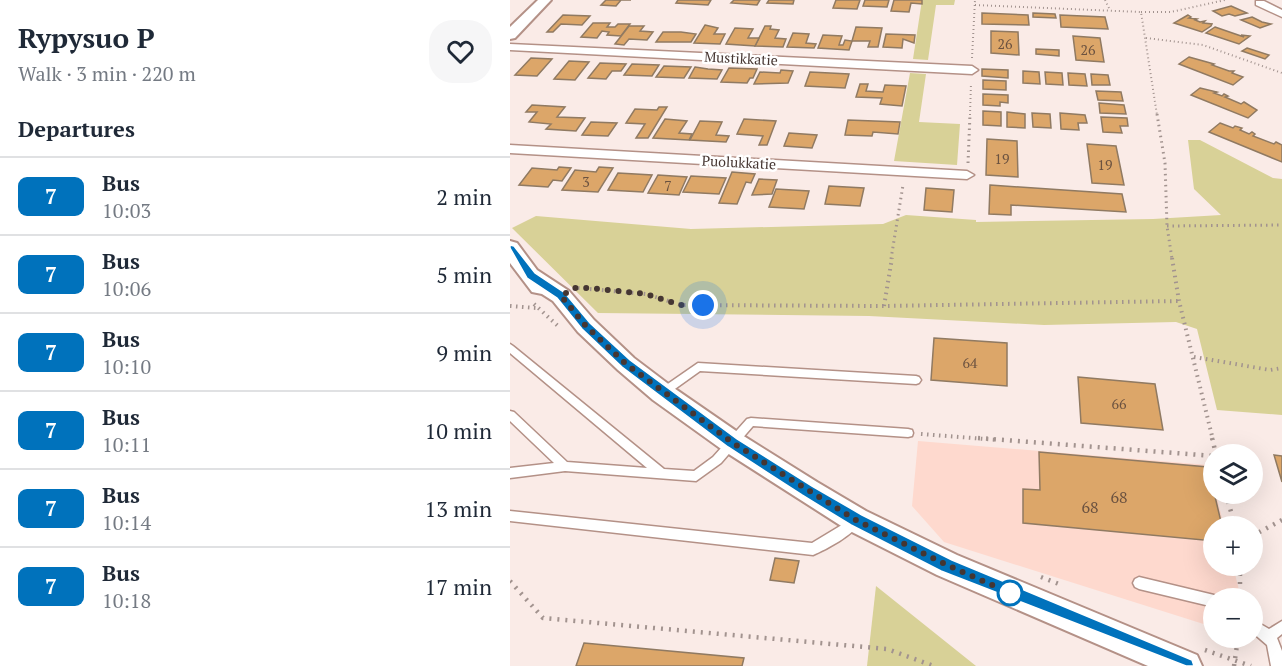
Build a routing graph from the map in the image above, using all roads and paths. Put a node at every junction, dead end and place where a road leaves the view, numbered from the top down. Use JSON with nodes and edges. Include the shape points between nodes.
{"nodes":[{"id":1,"x":544,"y":0,"type":"edge"},
{"id":2,"x":975,"y":0,"type":"edge"},
{"id":3,"x":1105,"y":0,"type":"edge"},
{"id":4,"x":1225,"y":0,"type":"edge"},
{"id":5,"x":1260,"y":3,"type":"dead end"},
{"id":6,"x":975,"y":5,"type":"junction"},
{"id":7,"x":1111,"y":11,"type":"junction"},
{"id":8,"x":1141,"y":12,"type":"junction"},
{"id":9,"x":1282,"y":14,"type":"edge"},
{"id":10,"x":510,"y":35,"type":"edge"},
{"id":11,"x":1146,"y":38,"type":"junction"},
{"id":12,"x":510,"y":47,"type":"edge"},
{"id":13,"x":972,"y":70,"type":"junction"},
{"id":14,"x":1282,"y":73,"type":"edge"},
{"id":15,"x":510,"y":149,"type":"edge"},
{"id":16,"x":967,"y":175,"type":"joint"},
{"id":17,"x":903,"y":181,"type":"dead end"},
{"id":18,"x":1282,"y":225,"type":"edge"},
{"id":19,"x":1167,"y":226,"type":"junction"},
{"id":20,"x":510,"y":248,"type":"edge"},
{"id":21,"x":555,"y":299,"type":"junction"},
{"id":22,"x":1179,"y":301,"type":"junction"},
{"id":23,"x":510,"y":306,"type":"edge"},
{"id":24,"x":884,"y":306,"type":"junction"},
{"id":25,"x":510,"y":348,"type":"edge"},
{"id":26,"x":1194,"y":357,"type":"junction"},
{"id":27,"x":1282,"y":368,"type":"edge"},
{"id":28,"x":916,"y":380,"type":"dead end"},
{"id":29,"x":662,"y":393,"type":"junction"},
{"id":30,"x":510,"y":415,"type":"edge"},
{"id":31,"x":908,"y":433,"type":"joint"},
{"id":32,"x":733,"y":443,"type":"junction"},
{"id":33,"x":1213,"y":444,"type":"edge"},
{"id":34,"x":1203,"y":454,"type":"edge"},
{"id":35,"x":565,"y":466,"type":"junction"},
{"id":36,"x":510,"y":473,"type":"edge"},
{"id":37,"x":661,"y":473,"type":"junction"},
{"id":38,"x":510,"y":516,"type":"edge"},
{"id":39,"x":856,"y":520,"type":"junction"},
{"id":40,"x":1282,"y":520,"type":"edge"},
{"id":41,"x":1263,"y":530,"type":"edge"},
{"id":42,"x":510,"y":581,"type":"edge"},
{"id":43,"x":1139,"y":583,"type":"dead end"},
{"id":44,"x":1203,"y":598,"type":"edge"},
{"id":45,"x":1282,"y":627,"type":"edge"},
{"id":46,"x":1263,"y":632,"type":"edge"},
{"id":47,"x":1269,"y":636,"type":"junction"},
{"id":48,"x":1237,"y":648,"type":"edge"},
{"id":49,"x":934,"y":666,"type":"edge"},
{"id":50,"x":1186,"y":666,"type":"edge"},
{"id":51,"x":1234,"y":666,"type":"edge"},
{"id":52,"x":1277,"y":666,"type":"edge"}],
"edges":[{"from":1,"to":10,"type":"street"},
{"from":2,"to":6,"type":"path"},
{"from":3,"to":7,"type":"path"},
{"from":4,"to":8,"type":"path","via":[[1171,12]]},
{"from":5,"to":9,"type":"street"},
{"from":6,"to":7,"type":"path"},
{"from":6,"to":13,"type":"path"},
{"from":7,"to":8,"type":"path"},
{"from":8,"to":11,"type":"path"},
{"from":11,"to":14,"type":"path","via":[[1203,45]]},
{"from":11,"to":19,"type":"path","via":[[1165,163]]},
{"from":12,"to":13,"type":"street","name":"Mustikkatie"},
{"from":13,"to":16,"type":"path"},
{"from":15,"to":16,"type":"street","name":"Puolukkatie"},
{"from":17,"to":24,"type":"path"},
{"from":18,"to":19,"type":"path"},
{"from":19,"to":22,"type":"path"},
{"from":20,"to":21,"type":"street"},
{"from":21,"to":23,"type":"path","via":[[537,308]]},
{"from":21,"to":24,"type":"path","via":[[574,288],[590,288],[646,294],[681,305]]},
{"from":21,"to":29,"type":"street"},
{"from":22,"to":24,"type":"path"},
{"from":22,"to":26,"type":"path"},
{"from":25,"to":37,"type":"lane"},
{"from":26,"to":27,"type":"path","via":[[1270,370]]},
{"from":26,"to":33,"type":"path"},
{"from":28,"to":29,"type":"lane","via":[[698,367]]},
{"from":29,"to":32,"type":"street"},
{"from":30,"to":35,"type":"lane"},
{"from":31,"to":32,"type":"lane","via":[[751,422]]},
{"from":31,"to":34,"type":"path"},
{"from":32,"to":37,"type":"lane","via":[[696,476]]},
{"from":32,"to":39,"type":"street"},
{"from":35,"to":36,"type":"lane"},
{"from":35,"to":37,"type":"lane"},
{"from":38,"to":39,"type":"lane","via":[[813,549]]},
{"from":39,"to":50,"type":"street","via":[[947,565]]},
{"from":40,"to":41,"type":"path"},
{"from":42,"to":49,"type":"path","via":[[543,618],[886,649]]},
{"from":43,"to":44,"type":"lane"},
{"from":45,"to":47,"type":"lane"},
{"from":46,"to":47,"type":"lane"},
{"from":47,"to":52,"type":"lane"},
{"from":48,"to":51,"type":"path"}]}
